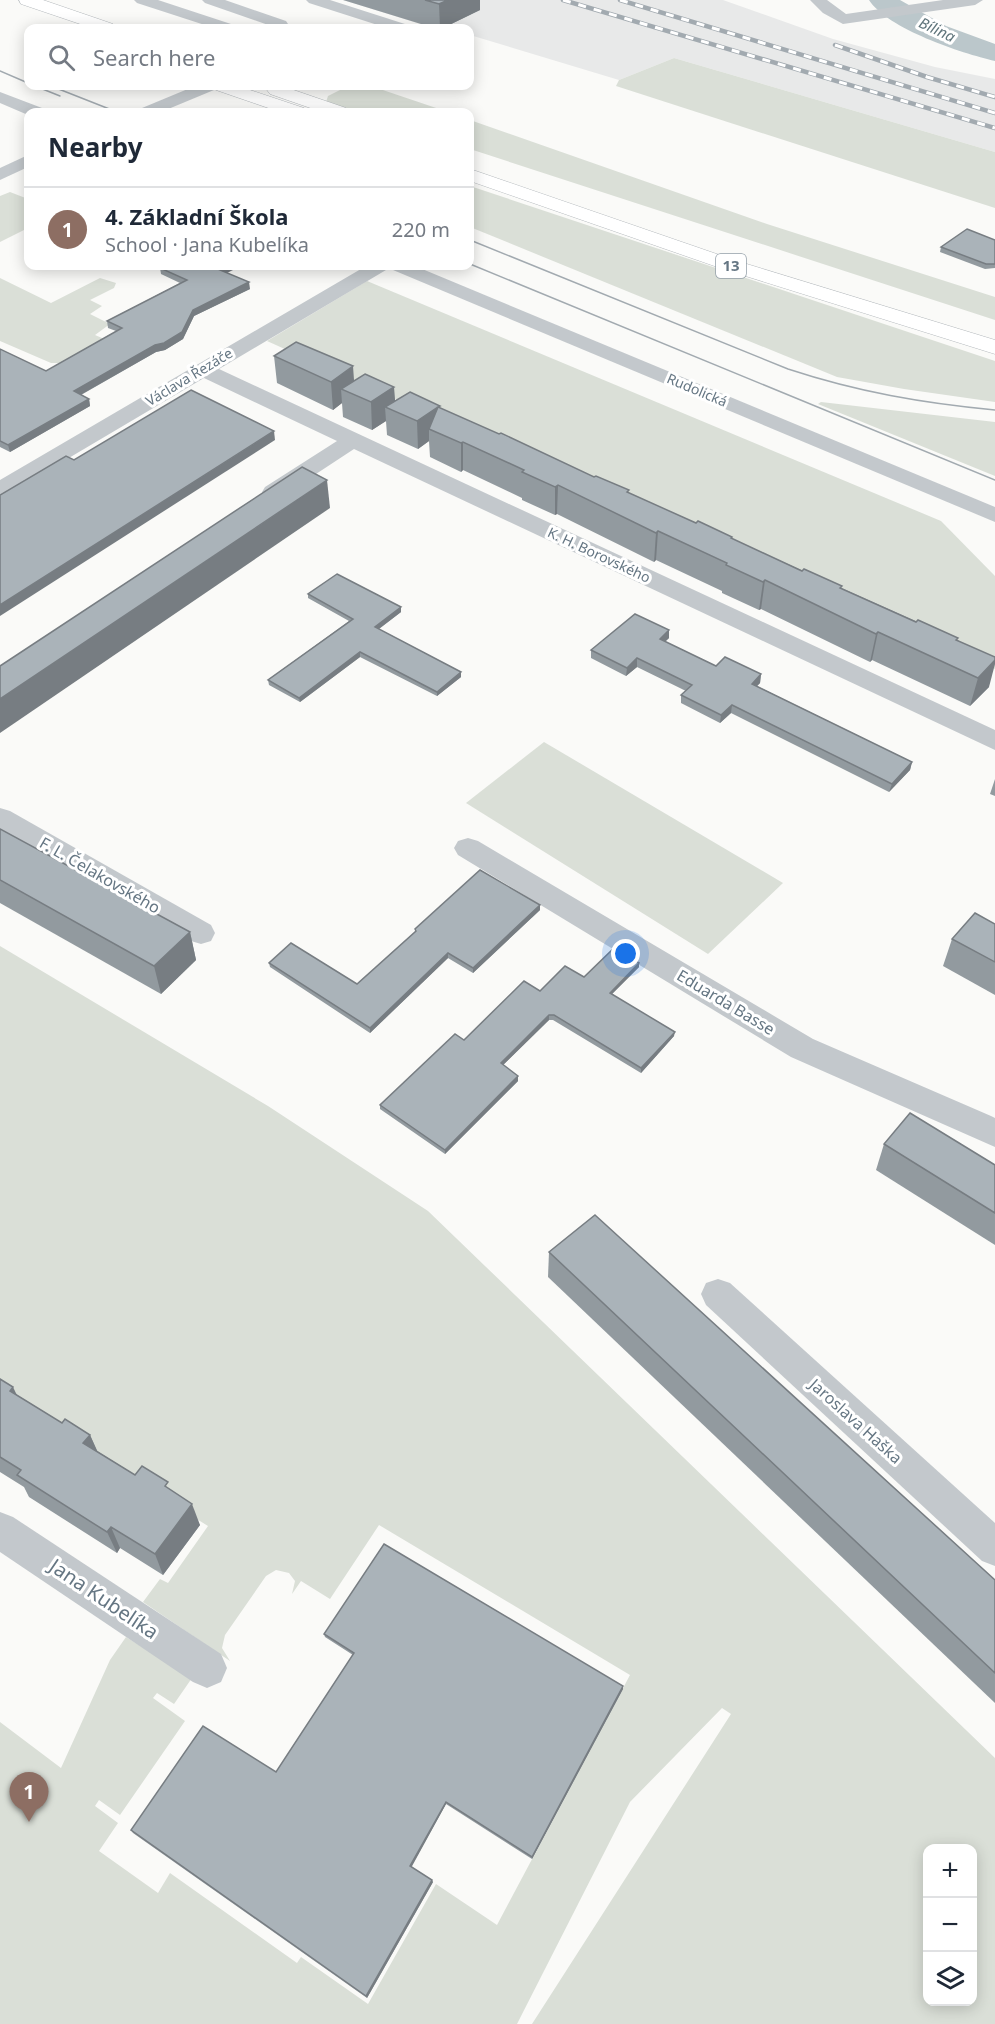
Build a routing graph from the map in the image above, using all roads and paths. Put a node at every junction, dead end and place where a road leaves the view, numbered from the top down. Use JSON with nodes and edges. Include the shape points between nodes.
{"nodes":[{"id":1,"x":27,"y":0,"type":"edge"},
{"id":2,"x":142,"y":0,"type":"edge"},
{"id":3,"x":210,"y":0,"type":"edge"},
{"id":4,"x":314,"y":0,"type":"edge"},
{"id":5,"x":818,"y":0,"type":"edge"},
{"id":6,"x":975,"y":0,"type":"edge"},
{"id":7,"x":11,"y":9,"type":"dead end"},
{"id":8,"x":301,"y":10,"type":"dead end"},
{"id":9,"x":326,"y":19,"type":"dead end"},
{"id":10,"x":53,"y":24,"type":"edge"},
{"id":11,"x":96,"y":24,"type":"edge"},
{"id":12,"x":216,"y":24,"type":"edge"},
{"id":13,"x":280,"y":24,"type":"dead end"},
{"id":14,"x":389,"y":24,"type":"edge"},
{"id":15,"x":199,"y":90,"type":"edge"},
{"id":16,"x":234,"y":90,"type":"edge"},
{"id":17,"x":276,"y":90,"type":"edge"},
{"id":18,"x":0,"y":97,"type":"edge"},
{"id":19,"x":26,"y":108,"type":"edge"},
{"id":20,"x":158,"y":108,"type":"edge"},
{"id":21,"x":285,"y":108,"type":"edge"},
{"id":22,"x":327,"y":108,"type":"edge"},
{"id":23,"x":474,"y":160,"type":"edge"},
{"id":24,"x":24,"y":162,"type":"edge"},
{"id":25,"x":0,"y":175,"type":"edge"},
{"id":26,"x":474,"y":176,"type":"edge"},
{"id":27,"x":24,"y":177,"type":"edge"},
{"id":28,"x":0,"y":188,"type":"edge"},
{"id":29,"x":372,"y":270,"type":"edge"},
{"id":30,"x":410,"y":270,"type":"edge"},
{"id":31,"x":995,"y":331,"type":"edge"},
{"id":32,"x":995,"y":347,"type":"edge"},
{"id":33,"x":202,"y":369,"type":"junction"},
{"id":34,"x":353,"y":440,"type":"junction"},
{"id":35,"x":0,"y":489,"type":"edge"},
{"id":36,"x":258,"y":502,"type":"edge"},
{"id":37,"x":995,"y":515,"type":"edge"},
{"id":38,"x":995,"y":741,"type":"edge"},
{"id":39,"x":0,"y":818,"type":"edge"},
{"id":40,"x":468,"y":848,"type":"dead end"},
{"id":41,"x":201,"y":933,"type":"dead end"},
{"id":42,"x":995,"y":1134,"type":"edge"},
{"id":43,"x":718,"y":1294,"type":"dead end"},
{"id":44,"x":0,"y":1530,"type":"edge"},
{"id":45,"x":995,"y":1548,"type":"edge"},
{"id":46,"x":207,"y":1668,"type":"dead end"}],
"edges":[{"from":1,"to":11,"type":"highway"},
{"from":2,"to":12,"type":"street"},
{"from":3,"to":13,"type":"street"},
{"from":4,"to":14,"type":"street"},
{"from":5,"to":6,"type":"street","via":[[843,19]]},
{"from":7,"to":10,"type":"highway"},
{"from":8,"to":9,"type":"street"},
{"from":15,"to":20,"type":"street"},
{"from":16,"to":21,"type":"highway"},
{"from":17,"to":22,"type":"highway"},
{"from":18,"to":19,"type":"street"},
{"from":23,"to":31,"type":"highway","number":"13","via":[[736,250]]},
{"from":24,"to":25,"type":"street"},
{"from":26,"to":32,"type":"highway","number":"13","via":[[730,265]]},
{"from":27,"to":28,"type":"street"},
{"from":29,"to":33,"type":"street","name":"Václava Řezáče"},
{"from":30,"to":37,"type":"street","name":"Rudolická"},
{"from":33,"to":34,"type":"street","name":"K. H. Borovského"},
{"from":33,"to":35,"type":"street","name":"Václava Řezáče"},
{"from":34,"to":36,"type":"street"},
{"from":34,"to":38,"type":"street","name":"K. H. Borovského"},
{"from":39,"to":41,"type":"street","name":"F. L. Čelakovského"},
{"from":40,"to":42,"type":"street","name":"Eduarda Basse","via":[[802,1048]]},
{"from":43,"to":45,"type":"street","name":"Jaroslava Haška"},
{"from":44,"to":46,"type":"street","name":"Jana Kubelíka"}]}
